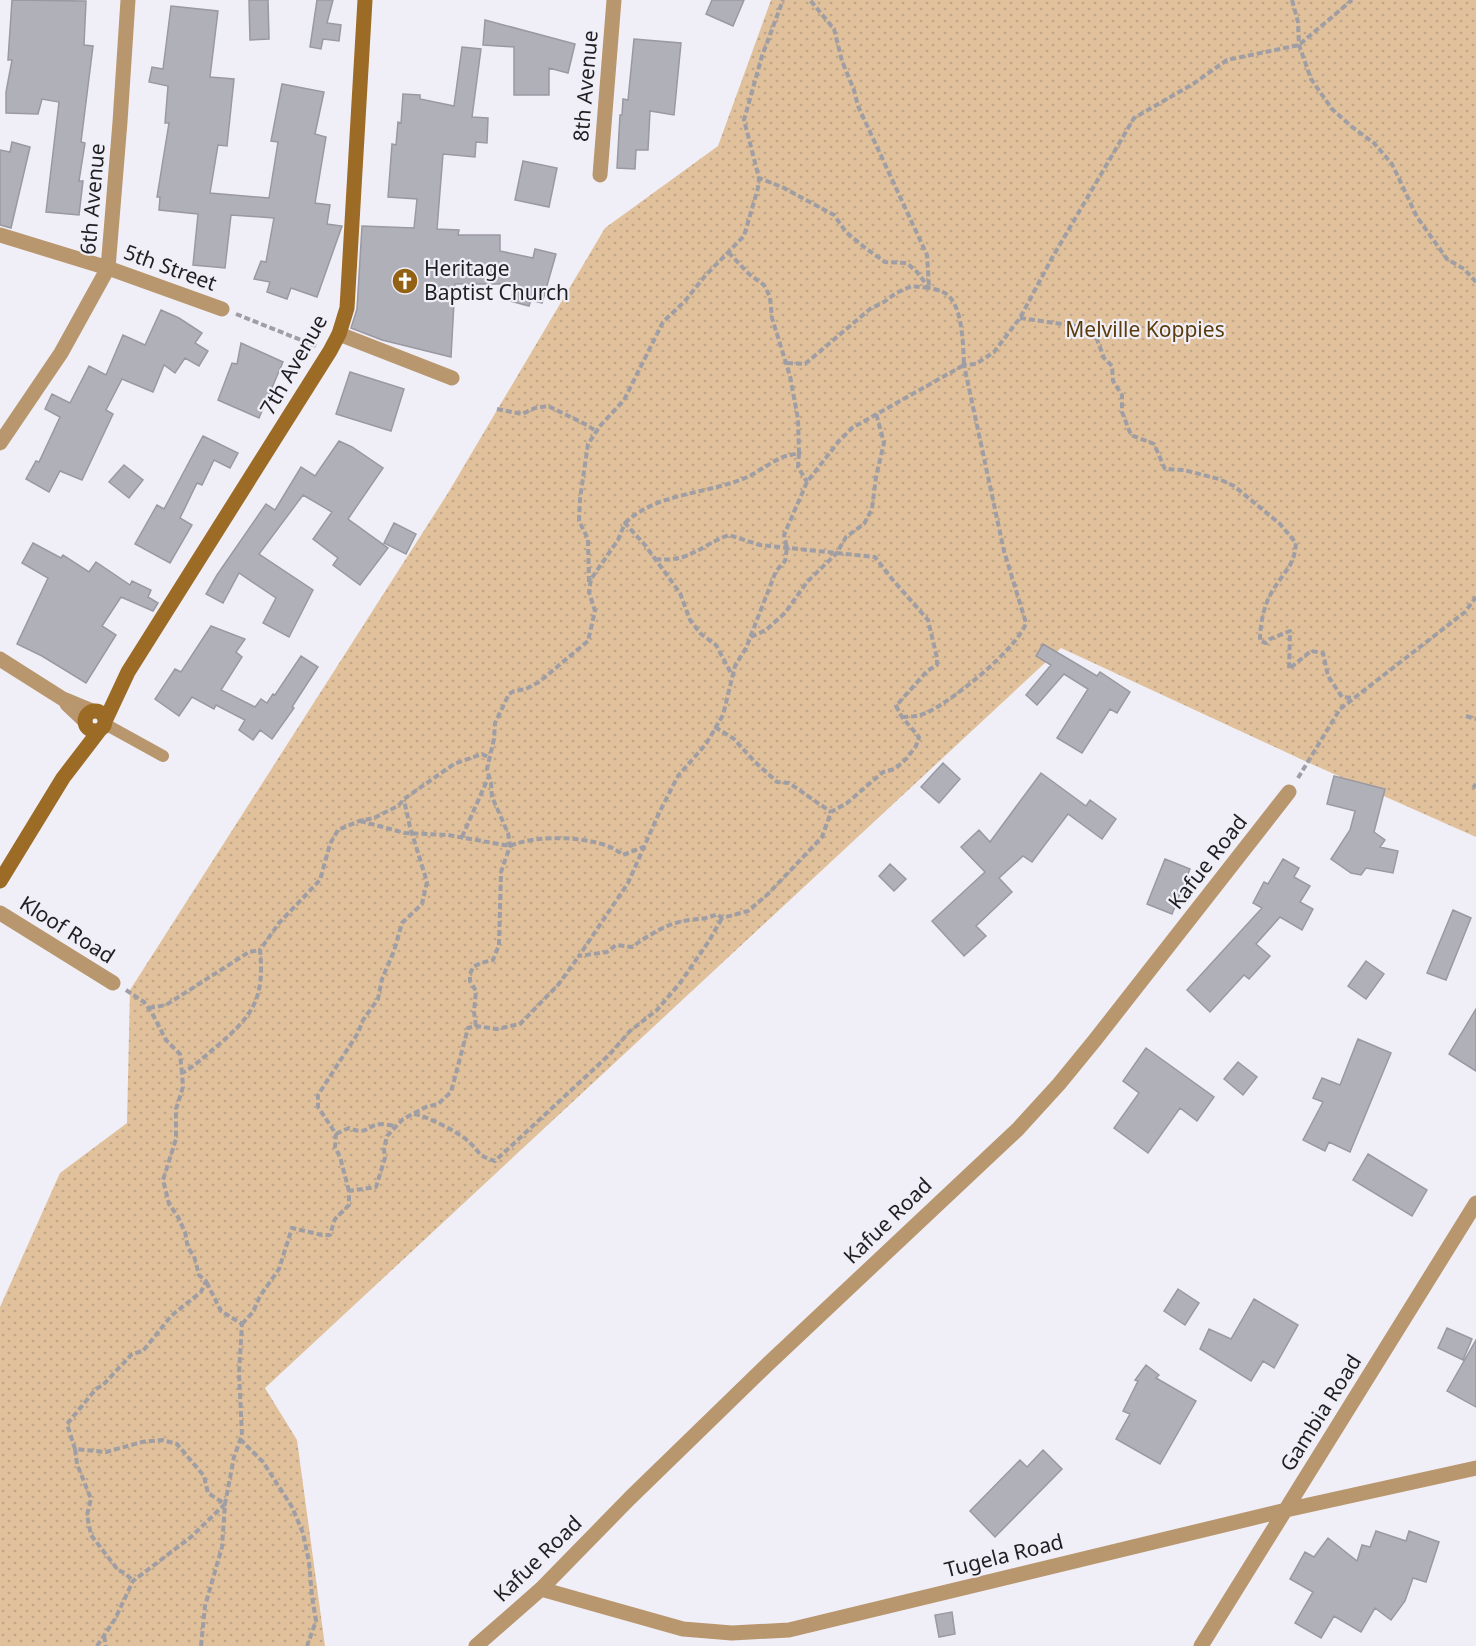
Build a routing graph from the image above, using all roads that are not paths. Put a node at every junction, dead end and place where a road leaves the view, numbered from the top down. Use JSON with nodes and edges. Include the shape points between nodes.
{"nodes":[{"id":1,"x":128,"y":0,"type":"edge"},
{"id":2,"x":365,"y":0,"type":"edge"},
{"id":3,"x":614,"y":0,"type":"edge"},
{"id":4,"x":600,"y":176,"type":"dead end"},
{"id":5,"x":0,"y":235,"type":"edge"},
{"id":6,"x":108,"y":268,"type":"junction"},
{"id":7,"x":222,"y":309,"type":"road end"},
{"id":8,"x":339,"y":334,"type":"junction"},
{"id":9,"x":452,"y":378,"type":"dead end"},
{"id":10,"x":0,"y":443,"type":"edge"},
{"id":11,"x":0,"y":659,"type":"edge"},
{"id":12,"x":96,"y":720,"type":"junction"},
{"id":13,"x":163,"y":756,"type":"dead end"},
{"id":14,"x":1289,"y":792,"type":"road end"},
{"id":15,"x":0,"y":881,"type":"edge"},
{"id":16,"x":0,"y":913,"type":"edge"},
{"id":17,"x":112,"y":983,"type":"road end"},
{"id":18,"x":1476,"y":1203,"type":"edge"},
{"id":19,"x":1476,"y":1468,"type":"edge"},
{"id":20,"x":1286,"y":1510,"type":"junction"},
{"id":21,"x":541,"y":1588,"type":"junction"},
{"id":22,"x":476,"y":1646,"type":"edge"},
{"id":23,"x":1201,"y":1646,"type":"edge"}],
"edges":[{"from":1,"to":6,"type":"street","name":"6th Avenue"},
{"from":2,"to":8,"type":"street","name":"7th Avenue","via":[[351,263],[347,308]]},
{"from":3,"to":4,"type":"street","name":"8th Avenue"},
{"from":5,"to":6,"type":"street","name":"5th Street"},
{"from":6,"to":7,"type":"street","name":"5th Street"},
{"from":6,"to":10,"type":"street","name":"6th Avenue","via":[[61,353]]},
{"from":8,"to":9,"type":"street"},
{"from":8,"to":12,"type":"street","name":"7th Avenue"},
{"from":11,"to":12,"type":"street"},
{"from":12,"to":13,"type":"lane"},
{"from":12,"to":15,"type":"street","name":"7th Avenue"},
{"from":14,"to":21,"type":"street","name":"Kafue Road","via":[[1074,1066],[1018,1129],[761,1371]]},
{"from":16,"to":17,"type":"street","name":"Kloof Road"},
{"from":18,"to":20,"type":"street","name":"Gambia Road"},
{"from":19,"to":20,"type":"street","name":"Tugela Road"},
{"from":20,"to":21,"type":"street","name":"Tugela Road","via":[[789,1630],[732,1633],[683,1629]]},
{"from":20,"to":23,"type":"street","name":"Gambia Road"},
{"from":21,"to":22,"type":"street","name":"Kafue Road"}]}
